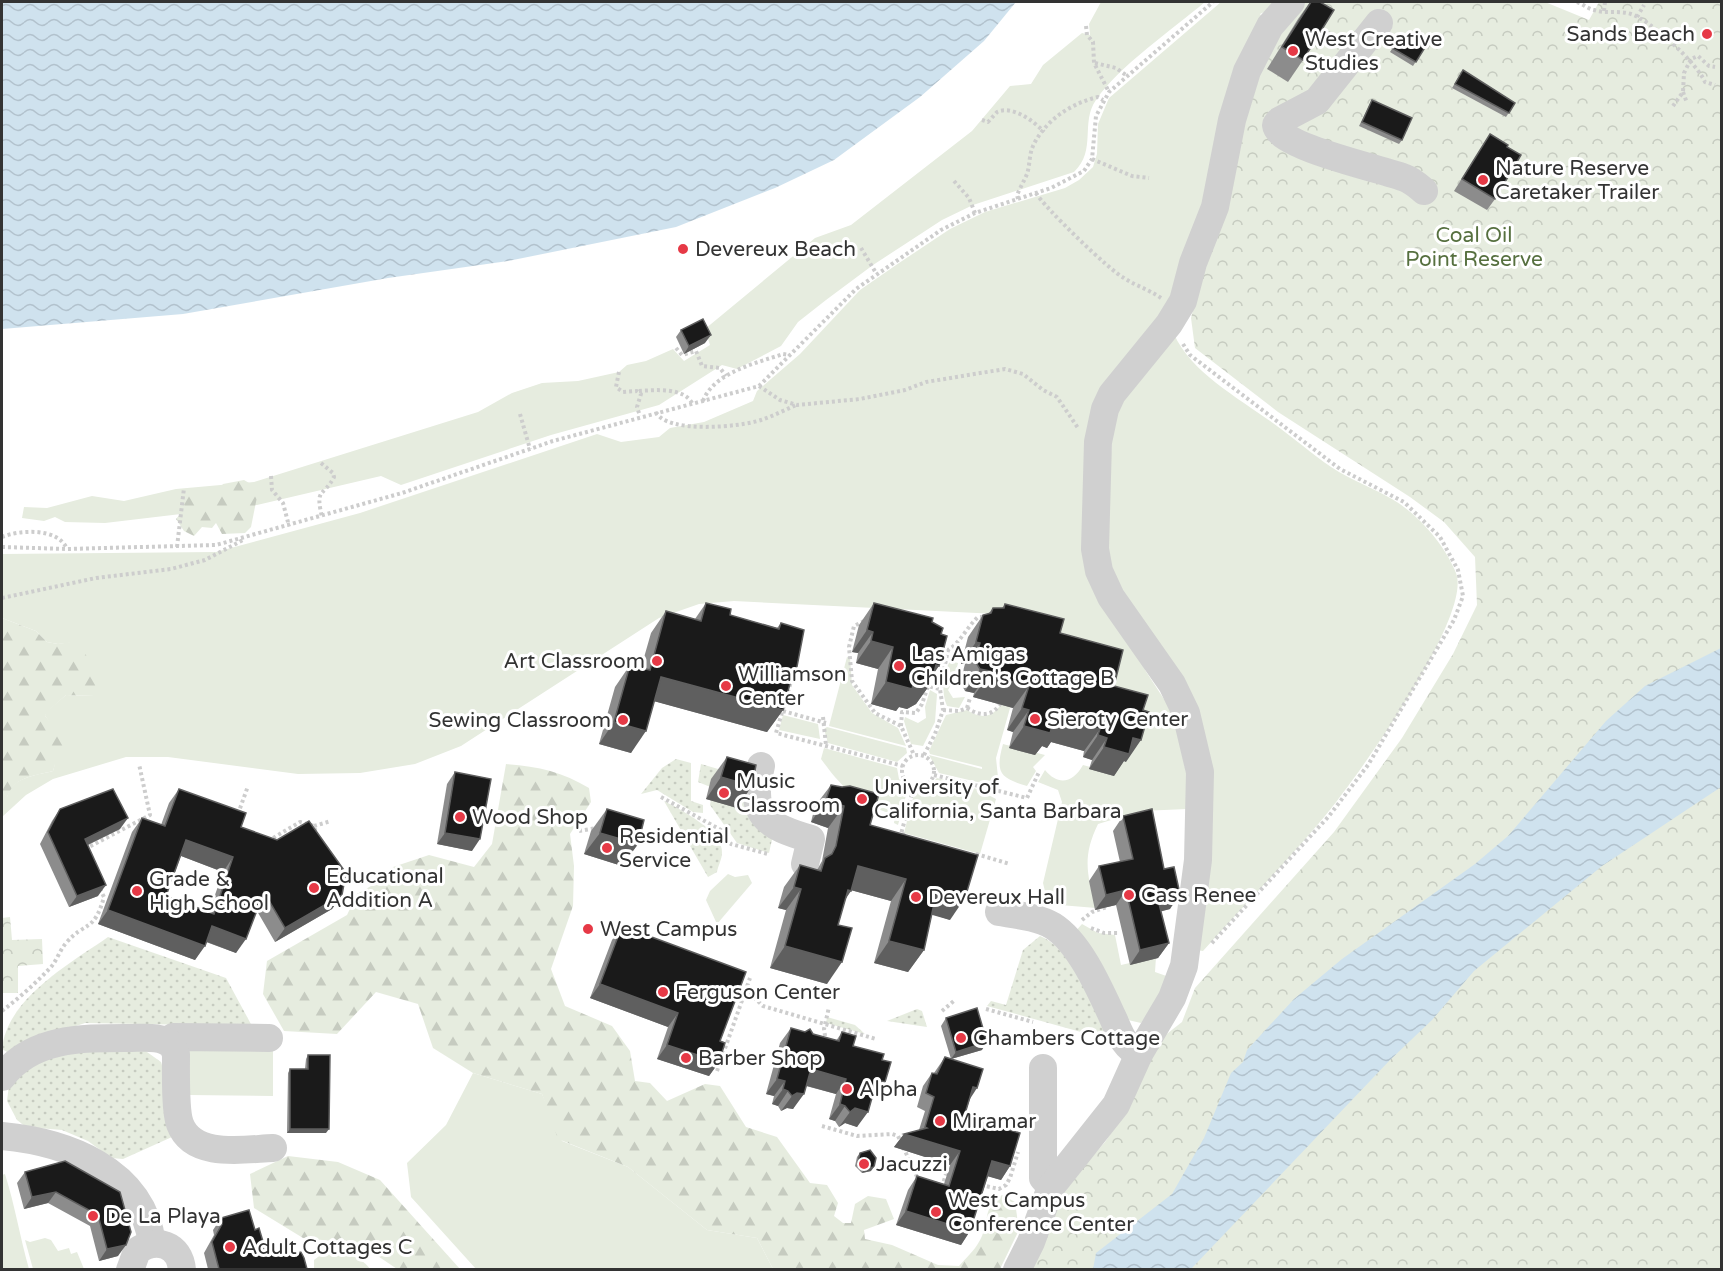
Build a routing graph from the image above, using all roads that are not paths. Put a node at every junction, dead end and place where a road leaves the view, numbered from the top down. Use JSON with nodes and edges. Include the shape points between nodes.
{"nodes":[{"id":1,"x":1291,"y":2,"type":"edge"},
{"id":2,"x":1379,"y":22,"type":"dead end"},
{"id":3,"x":1232,"y":120,"type":"junction"},
{"id":4,"x":1276,"y":125,"type":"junction"},
{"id":5,"x":1424,"y":191,"type":"dead end"},
{"id":6,"x":761,"y":765,"type":"dead end"},
{"id":7,"x":805,"y":864,"type":"edge"},
{"id":8,"x":999,"y":912,"type":"dead end"},
{"id":9,"x":268,"y":1038,"type":"dead end"},
{"id":10,"x":168,"y":1041,"type":"junction"},
{"id":11,"x":1139,"y":1054,"type":"junction"},
{"id":12,"x":1043,"y":1068,"type":"dead end"},
{"id":13,"x":2,"y":1077,"type":"edge"},
{"id":14,"x":2,"y":1136,"type":"edge"},
{"id":15,"x":273,"y":1148,"type":"dead end"},
{"id":16,"x":1051,"y":1187,"type":"junction"},
{"id":17,"x":152,"y":1243,"type":"junction"},
{"id":18,"x":130,"y":1269,"type":"edge"},
{"id":19,"x":182,"y":1269,"type":"edge"},
{"id":20,"x":1017,"y":1269,"type":"edge"}],
"edges":[{"from":1,"to":3,"type":"street","via":[[1258,45]]},
{"from":2,"to":4,"type":"street","via":[[1317,102]]},
{"from":3,"to":4,"type":"street"},
{"from":3,"to":11,"type":"street","via":[[1215,207],[1174,317],[1125,375],[1105,409],[1098,442],[1095,549],[1099,571],[1111,597],[1172,684],[1186,713],[1200,772],[1198,860],[1186,955],[1172,998]]},
{"from":4,"to":5,"type":"street","via":[[1281,136],[1298,144],[1405,178]]},
{"from":6,"to":7,"type":"street","via":[[756,797],[759,811],[776,827],[811,839]]},
{"from":8,"to":11,"type":"street","via":[[1053,926],[1066,937],[1091,974],[1124,1043]]},
{"from":9,"to":10,"type":"street","via":[[173,1036]]},
{"from":10,"to":13,"type":"street","via":[[84,1038],[55,1043],[32,1051],[11,1065]]},
{"from":10,"to":15,"type":"street","via":[[176,1054],[179,1124],[188,1137],[214,1149]]},
{"from":11,"to":16,"type":"street","via":[[1116,1105]]},
{"from":12,"to":16,"type":"street","via":[[1043,1178]]},
{"from":14,"to":17,"type":"street","via":[[56,1144],[104,1167],[128,1189],[151,1232]]},
{"from":16,"to":20,"type":"street"},
{"from":17,"to":18,"type":"street","via":[[137,1251]]},
{"from":17,"to":19,"type":"street","via":[[175,1251]]}]}
